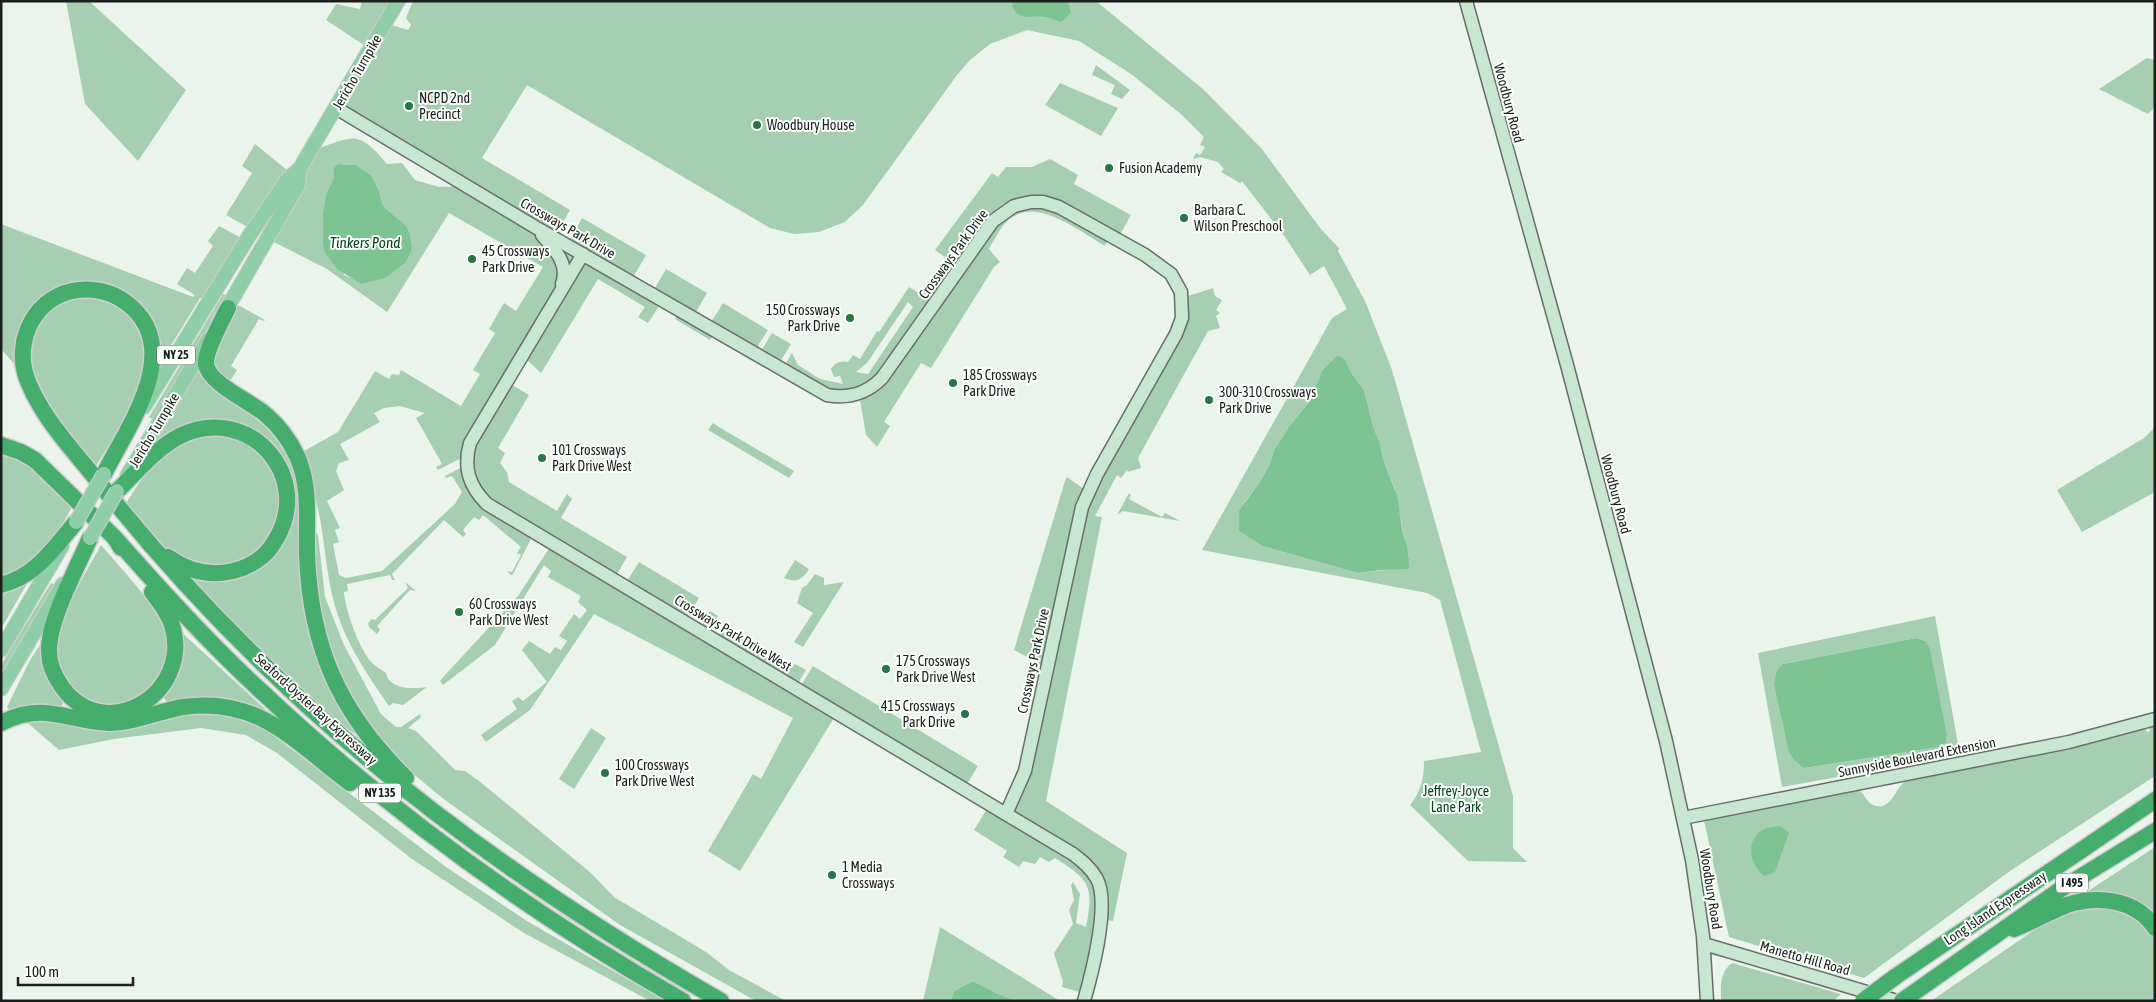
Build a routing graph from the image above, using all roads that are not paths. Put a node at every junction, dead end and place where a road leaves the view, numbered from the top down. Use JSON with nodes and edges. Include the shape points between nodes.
{"nodes":[{"id":1,"x":398,"y":1,"type":"edge"},
{"id":2,"x":1466,"y":1,"type":"edge"},
{"id":3,"x":336,"y":108,"type":"junction"},
{"id":4,"x":300,"y":168,"type":"junction"},
{"id":5,"x":535,"y":227,"type":"junction"},
{"id":6,"x":249,"y":236,"type":"junction"},
{"id":7,"x":264,"y":245,"type":"junction"},
{"id":8,"x":583,"y":254,"type":"junction"},
{"id":9,"x":560,"y":290,"type":"junction"},
{"id":10,"x":228,"y":308,"type":"junction"},
{"id":11,"x":1,"y":446,"type":"edge"},
{"id":12,"x":104,"y":474,"type":"junction"},
{"id":13,"x":117,"y":491,"type":"junction"},
{"id":14,"x":76,"y":522,"type":"junction"},
{"id":15,"x":131,"y":522,"type":"junction"},
{"id":16,"x":90,"y":538,"type":"junction"},
{"id":17,"x":115,"y":538,"type":"junction"},
{"id":18,"x":1,"y":586,"type":"edge"},
{"id":19,"x":1,"y":650,"type":"edge"},
{"id":20,"x":1,"y":689,"type":"edge"},
{"id":21,"x":2155,"y":719,"type":"edge"},
{"id":22,"x":1,"y":723,"type":"edge"},
{"id":23,"x":2155,"y":800,"type":"edge"},
{"id":24,"x":1006,"y":814,"type":"junction"},
{"id":25,"x":1684,"y":818,"type":"junction"},
{"id":26,"x":2155,"y":831,"type":"edge"},
{"id":27,"x":526,"y":902,"type":"junction"},
{"id":28,"x":562,"y":904,"type":"junction"},
{"id":29,"x":2155,"y":928,"type":"edge"},
{"id":30,"x":1991,"y":937,"type":"junction"},
{"id":31,"x":1704,"y":944,"type":"junction"},
{"id":32,"x":684,"y":1001,"type":"edge"},
{"id":33,"x":721,"y":1001,"type":"edge"},
{"id":34,"x":1084,"y":1001,"type":"edge"},
{"id":35,"x":1707,"y":1001,"type":"edge"},
{"id":36,"x":1863,"y":1001,"type":"edge"},
{"id":37,"x":1897,"y":1001,"type":"edge"},
{"id":38,"x":1902,"y":1001,"type":"edge"}],
"edges":[{"from":1,"to":3,"type":"main road","name":"Jericho Turnpike","number":"NY 25"},
{"from":2,"to":25,"type":"street","name":"Woodbury Road","via":[[1647,664]]},
{"from":3,"to":4,"type":"main road","name":"Jericho Turnpike","number":"NY 25"},
{"from":3,"to":5,"type":"street","name":"Crossways Park Drive"},
{"from":4,"to":6,"type":"main road","name":"Jericho Turnpike","number":"NY 25","via":[[287,180]]},
{"from":4,"to":7,"type":"main road","name":"Jericho Turnpike","number":"NY 25","via":[[298,185]]},
{"from":5,"to":8,"type":"street","name":"Crossways Park Drive"},
{"from":5,"to":9,"type":"street","via":[[562,261],[564,276]]},
{"from":6,"to":7,"type":"main road"},
{"from":6,"to":12,"type":"main road","name":"Jericho Turnpike","number":"NY 25"},
{"from":7,"to":10,"type":"main road","name":"Jericho Turnpike","number":"NY 25"},
{"from":8,"to":9,"type":"street","name":"Crossways Park Drive West"},
{"from":8,"to":24,"type":"street","name":"Crossways Park Drive","via":[[818,392],[841,397],[866,391],[882,378],[993,221],[1014,206],[1037,202],[1059,207],[1145,255],[1171,274],[1181,292],[1182,318],[1082,507],[1025,771]]},
{"from":9,"to":24,"type":"street","name":"Crossways Park Drive West","via":[[470,443],[466,465],[468,478],[477,494],[487,504]]},
{"from":10,"to":13,"type":"main road","name":"Jericho Turnpike","number":"NY 25"},
{"from":10,"to":28,"type":"highway","via":[[208,352],[206,364],[214,379],[271,420],[297,455],[306,489],[311,606],[319,642],[340,692],[377,746],[423,795]]},
{"from":11,"to":17,"type":"highway","via":[[35,460]]},
{"from":12,"to":14,"type":"main road","name":"Jericho Turnpike","number":"NY 25","bridge":true},
{"from":12,"to":15,"type":"highway","name":"Seaford-Oyster Bay Expressway","number":"NY 135","via":[[146,393],[153,356],[151,337],[135,309],[107,292],[90,289],[57,296],[43,306],[25,336],[24,368],[28,382],[58,432]]},
{"from":13,"to":15,"type":"highway","via":[[179,436],[216,428],[249,435],[263,446],[283,474],[288,494],[288,511],[272,546],[258,561],[223,574],[205,574],[175,562]]},
{"from":13,"to":16,"type":"main road","name":"Jericho Turnpike","number":"NY 25","bridge":true},
{"from":14,"to":18,"type":"highway","via":[[34,570]]},
{"from":14,"to":19,"type":"main road","name":"Jericho Turnpike","number":"NY 25"},
{"from":15,"to":28,"type":"highway","name":"Seaford-Oyster Bay Expressway","number":"NY 135","via":[[231,631],[345,738],[436,813]]},
{"from":16,"to":17,"type":"highway","via":[[57,615],[49,652],[52,668],[68,694],[80,704],[110,713],[141,706],[153,697],[172,671],[176,654],[172,624]]},
{"from":16,"to":20,"type":"main road","name":"Jericho Turnpike","number":"NY 25"},
{"from":17,"to":27,"type":"highway","name":"Seaford-Oyster Bay Expressway","number":"NY 135","via":[[200,632],[298,725],[398,808]]},
{"from":21,"to":25,"type":"street","name":"Sunnyside Boulevard Extension","via":[[2068,742]]},
{"from":22,"to":27,"type":"highway","via":[[18,715],[36,712],[110,723],[202,705],[253,713],[283,731],[434,844]]},
{"from":23,"to":36,"type":"highway","name":"Long Island Expressway","number":"I 495","bridge":true},
{"from":24,"to":34,"type":"street","name":"Crossways Park Drive West","via":[[1079,859],[1092,870],[1100,885],[1101,919]]},
{"from":25,"to":31,"type":"street","name":"Woodbury Road"},
{"from":26,"to":30,"type":"highway","name":"Long Island Expressway","number":"I 495"},
{"from":27,"to":32,"type":"highway","name":"Seaford-Oyster Bay Expressway","number":"NY 135"},
{"from":28,"to":33,"type":"highway","name":"Seaford-Oyster Bay Expressway","number":"NY 135"},
{"from":29,"to":30,"type":"highway","via":[[2141,912],[2128,904],[2102,899],[2068,905]]},
{"from":30,"to":38,"type":"highway","name":"Long Island Expressway","number":"I 495"},
{"from":31,"to":35,"type":"street","name":"Woodbury Road"},
{"from":31,"to":37,"type":"street","name":"Manetto Hill Road"}]}
